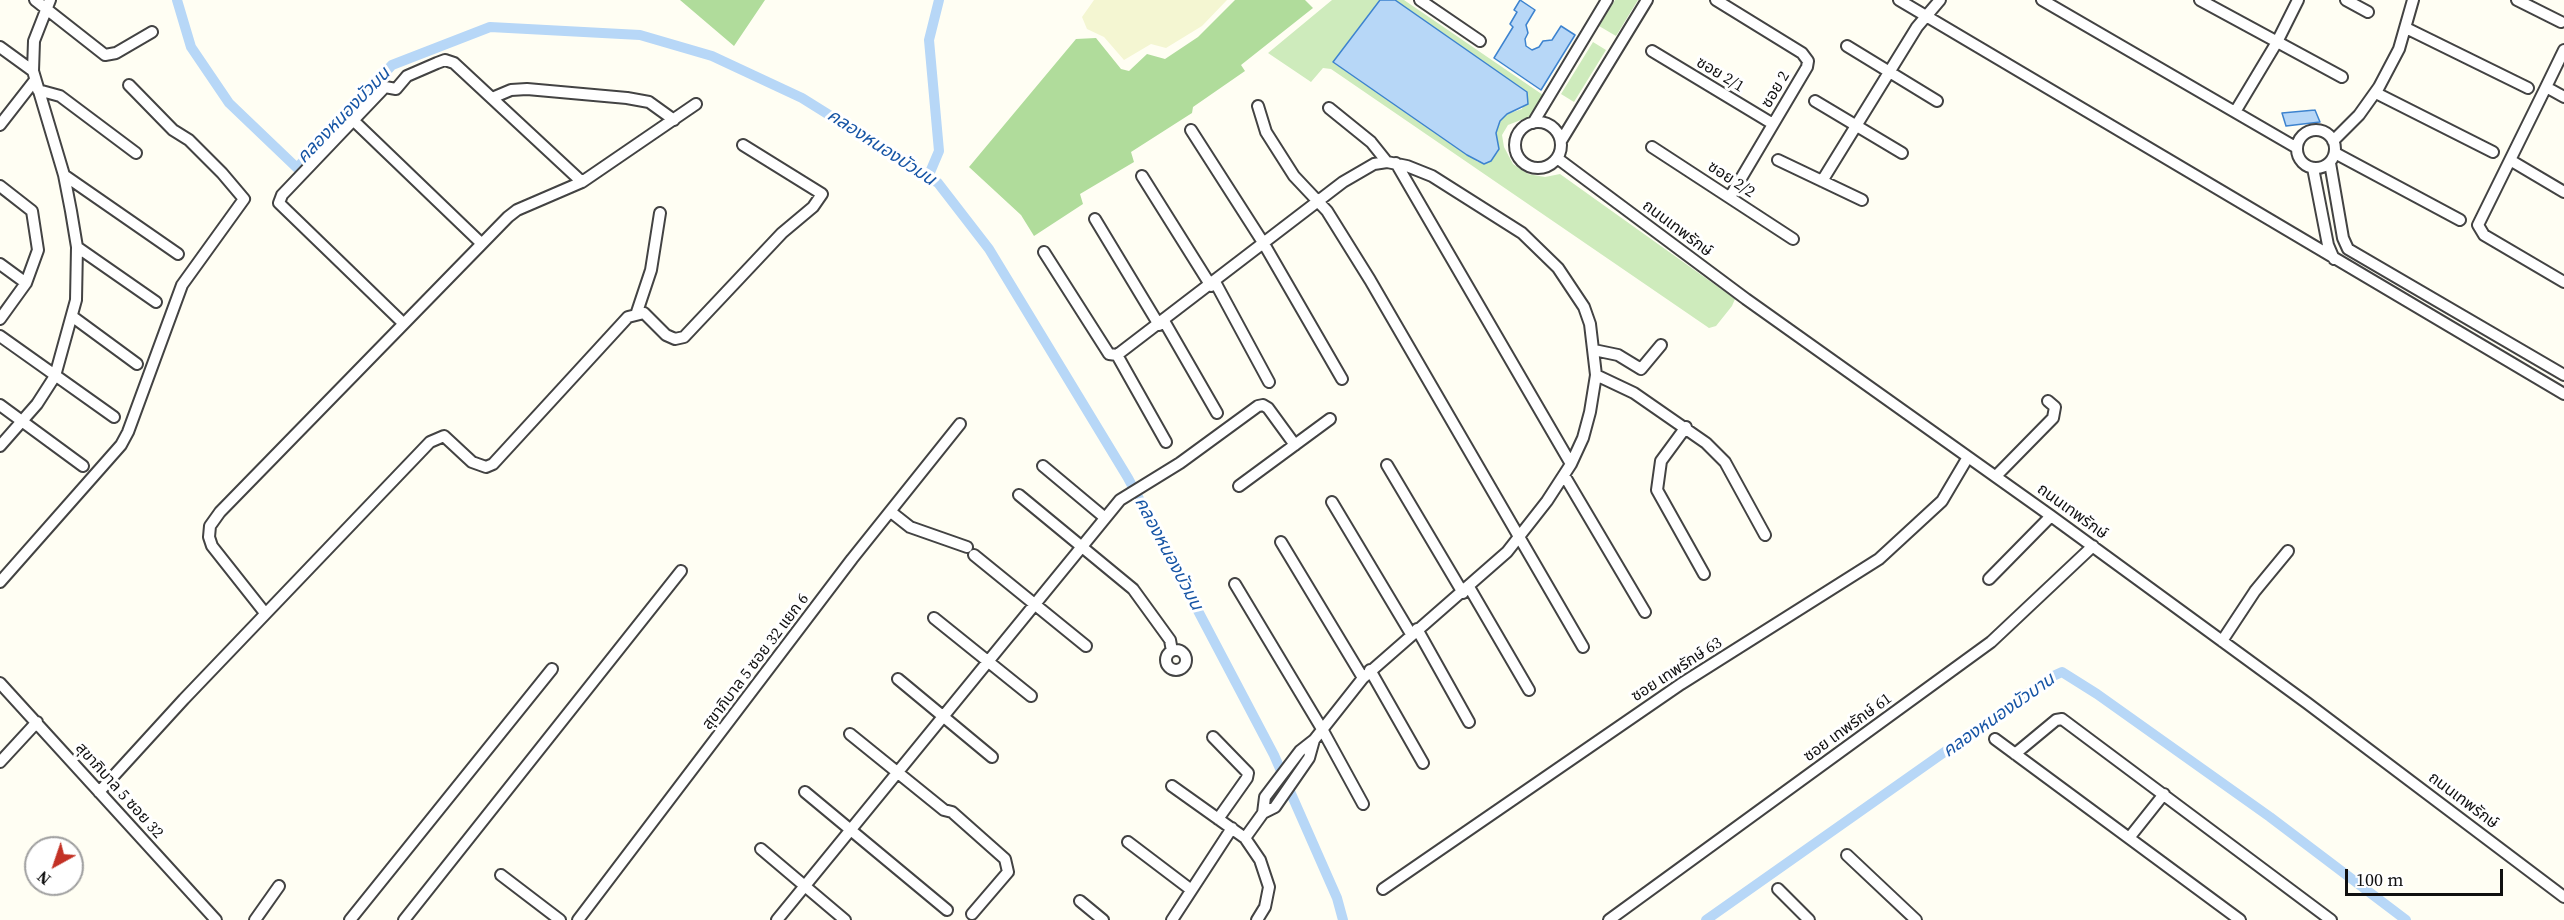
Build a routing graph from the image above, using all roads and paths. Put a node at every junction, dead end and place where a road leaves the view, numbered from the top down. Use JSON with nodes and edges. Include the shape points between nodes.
{"nodes":[{"id":1,"x":35,"y":0,"type":"edge"},
{"id":2,"x":1420,"y":0,"type":"edge"},
{"id":3,"x":1607,"y":0,"type":"edge"},
{"id":4,"x":1647,"y":0,"type":"edge"},
{"id":5,"x":1716,"y":0,"type":"edge"},
{"id":6,"x":1899,"y":0,"type":"edge"},
{"id":7,"x":1940,"y":0,"type":"edge"},
{"id":8,"x":2042,"y":0,"type":"edge"},
{"id":9,"x":2200,"y":0,"type":"edge"},
{"id":10,"x":2298,"y":0,"type":"edge"},
{"id":11,"x":2346,"y":0,"type":"edge"},
{"id":12,"x":2413,"y":0,"type":"edge"},
{"id":13,"x":2517,"y":0,"type":"edge"},
{"id":14,"x":49,"y":5,"type":"edge"},
{"id":15,"x":2368,"y":12,"type":"dead end"},
{"id":16,"x":1925,"y":15,"type":"junction"},
{"id":17,"x":2561,"y":22,"type":"dead end"},
{"id":18,"x":2406,"y":28,"type":"junction"},
{"id":19,"x":152,"y":32,"type":"dead end"},
{"id":20,"x":1480,"y":41,"type":"dead end"},
{"id":21,"x":2277,"y":42,"type":"junction"},
{"id":22,"x":1847,"y":46,"type":"dead end"},
{"id":23,"x":0,"y":47,"type":"edge"},
{"id":24,"x":2564,"y":50,"type":"edge"},
{"id":25,"x":1652,"y":51,"type":"dead end"},
{"id":26,"x":1890,"y":72,"type":"junction"},
{"id":27,"x":2342,"y":77,"type":"dead end"},
{"id":28,"x":35,"y":80,"type":"junction"},
{"id":29,"x":129,"y":85,"type":"dead end"},
{"id":30,"x":2546,"y":87,"type":"junction"},
{"id":31,"x":2528,"y":88,"type":"dead end"},
{"id":32,"x":2376,"y":93,"type":"junction"},
{"id":33,"x":2564,"y":97,"type":"edge"},
{"id":34,"x":492,"y":98,"type":"junction"},
{"id":35,"x":1815,"y":101,"type":"dead end"},
{"id":36,"x":1937,"y":101,"type":"dead end"},
{"id":37,"x":696,"y":104,"type":"dead end"},
{"id":38,"x":1258,"y":106,"type":"dead end"},
{"id":39,"x":1329,"y":108,"type":"dead end"},
{"id":40,"x":2235,"y":112,"type":"junction"},
{"id":41,"x":674,"y":120,"type":"junction"},
{"id":42,"x":354,"y":121,"type":"junction"},
{"id":43,"x":1533,"y":123,"type":"junction"},
{"id":44,"x":0,"y":124,"type":"edge"},
{"id":45,"x":1773,"y":124,"type":"junction"},
{"id":46,"x":1857,"y":126,"type":"junction"},
{"id":47,"x":1191,"y":130,"type":"dead end"},
{"id":48,"x":1561,"y":141,"type":"junction"},
{"id":49,"x":2333,"y":141,"type":"junction"},
{"id":50,"x":743,"y":145,"type":"dead end"},
{"id":51,"x":1652,"y":147,"type":"dead end"},
{"id":52,"x":2297,"y":148,"type":"junction"},
{"id":53,"x":2493,"y":152,"type":"dead end"},
{"id":54,"x":136,"y":153,"type":"dead end"},
{"id":55,"x":1902,"y":153,"type":"dead end"},
{"id":56,"x":1557,"y":158,"type":"junction"},
{"id":57,"x":2332,"y":158,"type":"junction"},
{"id":58,"x":1778,"y":160,"type":"dead end"},
{"id":59,"x":2510,"y":160,"type":"junction"},
{"id":60,"x":1392,"y":163,"type":"junction"},
{"id":61,"x":2313,"y":168,"type":"junction"},
{"id":62,"x":64,"y":175,"type":"junction"},
{"id":63,"x":1142,"y":176,"type":"dead end"},
{"id":64,"x":582,"y":182,"type":"junction"},
{"id":65,"x":1822,"y":182,"type":"junction"},
{"id":66,"x":0,"y":186,"type":"edge"},
{"id":67,"x":2564,"y":192,"type":"edge"},
{"id":68,"x":1730,"y":197,"type":"junction"},
{"id":69,"x":1862,"y":200,"type":"dead end"},
{"id":70,"x":1317,"y":203,"type":"junction"},
{"id":71,"x":660,"y":213,"type":"dead end"},
{"id":72,"x":1095,"y":219,"type":"dead end"},
{"id":73,"x":2460,"y":220,"type":"dead end"},
{"id":74,"x":1793,"y":239,"type":"dead end"},
{"id":75,"x":481,"y":243,"type":"junction"},
{"id":76,"x":1264,"y":244,"type":"junction"},
{"id":77,"x":77,"y":248,"type":"junction"},
{"id":78,"x":2348,"y":249,"type":"junction"},
{"id":79,"x":1044,"y":252,"type":"dead end"},
{"id":80,"x":178,"y":255,"type":"dead end"},
{"id":81,"x":2334,"y":259,"type":"junction"},
{"id":82,"x":0,"y":264,"type":"edge"},
{"id":83,"x":2564,"y":282,"type":"edge"},
{"id":84,"x":26,"y":283,"type":"junction"},
{"id":85,"x":1213,"y":284,"type":"junction"},
{"id":86,"x":156,"y":302,"type":"dead end"},
{"id":87,"x":637,"y":312,"type":"junction"},
{"id":88,"x":73,"y":317,"type":"junction"},
{"id":89,"x":0,"y":319,"type":"edge"},
{"id":90,"x":403,"y":323,"type":"junction"},
{"id":91,"x":1161,"y":323,"type":"junction"},
{"id":92,"x":0,"y":336,"type":"edge"},
{"id":93,"x":1661,"y":345,"type":"dead end"},
{"id":94,"x":1594,"y":350,"type":"junction"},
{"id":95,"x":1117,"y":355,"type":"junction"},
{"id":96,"x":137,"y":364,"type":"dead end"},
{"id":97,"x":1596,"y":375,"type":"junction"},
{"id":98,"x":2564,"y":375,"type":"edge"},
{"id":99,"x":55,"y":376,"type":"junction"},
{"id":100,"x":1342,"y":379,"type":"dead end"},
{"id":101,"x":1269,"y":382,"type":"dead end"},
{"id":102,"x":2564,"y":394,"type":"edge"},
{"id":103,"x":2048,"y":401,"type":"dead end"},
{"id":104,"x":0,"y":405,"type":"edge"},
{"id":105,"x":1217,"y":412,"type":"dead end"},
{"id":106,"x":114,"y":417,"type":"dead end"},
{"id":107,"x":1330,"y":419,"type":"dead end"},
{"id":108,"x":22,"y":422,"type":"junction"},
{"id":109,"x":960,"y":424,"type":"dead end"},
{"id":110,"x":1686,"y":427,"type":"junction"},
{"id":111,"x":1166,"y":442,"type":"dead end"},
{"id":112,"x":0,"y":446,"type":"edge"},
{"id":113,"x":1295,"y":446,"type":"junction"},
{"id":114,"x":1968,"y":457,"type":"junction"},
{"id":115,"x":1571,"y":464,"type":"junction"},
{"id":116,"x":1387,"y":465,"type":"dead end"},
{"id":117,"x":83,"y":466,"type":"dead end"},
{"id":118,"x":1043,"y":466,"type":"dead end"},
{"id":119,"x":1564,"y":475,"type":"junction"},
{"id":120,"x":1996,"y":476,"type":"junction"},
{"id":121,"x":1239,"y":486,"type":"dead end"},
{"id":122,"x":1019,"y":495,"type":"dead end"},
{"id":123,"x":1332,"y":502,"type":"dead end"},
{"id":124,"x":891,"y":512,"type":"junction"},
{"id":125,"x":2051,"y":516,"type":"junction"},
{"id":126,"x":1104,"y":517,"type":"junction"},
{"id":127,"x":1765,"y":536,"type":"dead end"},
{"id":128,"x":1518,"y":539,"type":"junction"},
{"id":129,"x":1281,"y":542,"type":"dead end"},
{"id":130,"x":1081,"y":546,"type":"junction"},
{"id":131,"x":2093,"y":546,"type":"junction"},
{"id":132,"x":2288,"y":551,"type":"dead end"},
{"id":133,"x":681,"y":571,"type":"dead end"},
{"id":134,"x":1704,"y":574,"type":"dead end"},
{"id":135,"x":1989,"y":579,"type":"dead end"},
{"id":136,"x":0,"y":582,"type":"edge"},
{"id":137,"x":1235,"y":584,"type":"dead end"},
{"id":138,"x":1466,"y":590,"type":"junction"},
{"id":139,"x":1035,"y":604,"type":"junction"},
{"id":140,"x":1645,"y":612,"type":"dead end"},
{"id":141,"x":266,"y":613,"type":"junction"},
{"id":142,"x":934,"y":618,"type":"dead end"},
{"id":143,"x":1414,"y":632,"type":"junction"},
{"id":144,"x":2222,"y":641,"type":"junction"},
{"id":145,"x":1086,"y":646,"type":"dead end"},
{"id":146,"x":1583,"y":647,"type":"dead end"},
{"id":147,"x":1172,"y":651,"type":"dead end"},
{"id":148,"x":988,"y":661,"type":"junction"},
{"id":149,"x":552,"y":669,"type":"dead end"},
{"id":150,"x":1367,"y":674,"type":"junction"},
{"id":151,"x":898,"y":679,"type":"dead end"},
{"id":152,"x":0,"y":683,"type":"edge"},
{"id":153,"x":1529,"y":690,"type":"dead end"},
{"id":154,"x":1031,"y":696,"type":"dead end"},
{"id":155,"x":944,"y":716,"type":"junction"},
{"id":156,"x":37,"y":722,"type":"junction"},
{"id":157,"x":1469,"y":722,"type":"dead end"},
{"id":158,"x":1322,"y":729,"type":"junction"},
{"id":159,"x":850,"y":734,"type":"dead end"},
{"id":160,"x":1213,"y":737,"type":"dead end"},
{"id":161,"x":1314,"y":740,"type":"junction"},
{"id":162,"x":1995,"y":740,"type":"dead end"},
{"id":163,"x":2015,"y":754,"type":"junction"},
{"id":164,"x":992,"y":757,"type":"dead end"},
{"id":165,"x":0,"y":762,"type":"edge"},
{"id":166,"x":1423,"y":763,"type":"dead end"},
{"id":167,"x":897,"y":773,"type":"junction"},
{"id":168,"x":1172,"y":786,"type":"dead end"},
{"id":169,"x":99,"y":792,"type":"junction"},
{"id":170,"x":805,"y":792,"type":"dead end"},
{"id":171,"x":2164,"y":794,"type":"junction"},
{"id":172,"x":1363,"y":804,"type":"dead end"},
{"id":173,"x":1263,"y":813,"type":"junction"},
{"id":174,"x":1218,"y":819,"type":"junction"},
{"id":175,"x":1232,"y":828,"type":"junction"},
{"id":176,"x":851,"y":830,"type":"junction"},
{"id":177,"x":1245,"y":838,"type":"junction"},
{"id":178,"x":2129,"y":838,"type":"junction"},
{"id":179,"x":1128,"y":842,"type":"dead end"},
{"id":180,"x":761,"y":849,"type":"dead end"},
{"id":181,"x":1847,"y":855,"type":"dead end"},
{"id":182,"x":501,"y":875,"type":"dead end"},
{"id":183,"x":279,"y":886,"type":"dead end"},
{"id":184,"x":805,"y":886,"type":"junction"},
{"id":185,"x":1190,"y":889,"type":"junction"},
{"id":186,"x":1383,"y":889,"type":"dead end"},
{"id":187,"x":1778,"y":889,"type":"dead end"},
{"id":188,"x":2564,"y":897,"type":"edge"},
{"id":189,"x":1080,"y":901,"type":"dead end"},
{"id":190,"x":947,"y":910,"type":"dead end"},
{"id":191,"x":972,"y":914,"type":"dead end"},
{"id":192,"x":2318,"y":916,"type":"edge"},
{"id":193,"x":216,"y":920,"type":"edge"},
{"id":194,"x":255,"y":920,"type":"edge"},
{"id":195,"x":350,"y":920,"type":"edge"},
{"id":196,"x":404,"y":920,"type":"edge"},
{"id":197,"x":560,"y":920,"type":"edge"},
{"id":198,"x":578,"y":920,"type":"edge"},
{"id":199,"x":777,"y":920,"type":"edge"},
{"id":200,"x":845,"y":920,"type":"edge"},
{"id":201,"x":1103,"y":920,"type":"edge"},
{"id":202,"x":1172,"y":920,"type":"edge"},
{"id":203,"x":1257,"y":920,"type":"edge"},
{"id":204,"x":1609,"y":920,"type":"edge"},
{"id":205,"x":1809,"y":920,"type":"edge"},
{"id":206,"x":1917,"y":920,"type":"edge"},
{"id":207,"x":2240,"y":920,"type":"edge"},
{"id":208,"x":2331,"y":920,"type":"edge"}],
"edges":[{"from":1,"to":14,"type":"street"},
{"from":2,"to":20,"type":"street"},
{"from":3,"to":43,"type":"street"},
{"from":4,"to":48,"type":"street"},
{"from":5,"to":45,"type":"street","name":"ซอย 2","via":[[1806,58],[1808,67]]},
{"from":6,"to":16,"type":"street"},
{"from":7,"to":16,"type":"street"},
{"from":8,"to":40,"type":"street"},
{"from":9,"to":21,"type":"street"},
{"from":10,"to":21,"type":"street"},
{"from":11,"to":15,"type":"street"},
{"from":12,"to":18,"type":"street"},
{"from":13,"to":17,"type":"street"},
{"from":14,"to":19,"type":"street","via":[[105,55],[116,53]]},
{"from":14,"to":28,"type":"street","via":[[34,41]]},
{"from":16,"to":26,"type":"street"},
{"from":16,"to":81,"type":"street"},
{"from":18,"to":31,"type":"street"},
{"from":18,"to":32,"type":"street"},
{"from":21,"to":27,"type":"street"},
{"from":21,"to":40,"type":"street"},
{"from":22,"to":26,"type":"street"},
{"from":23,"to":28,"type":"street"},
{"from":24,"to":30,"type":"street"},
{"from":25,"to":45,"type":"street","name":"ซอย 2/1"},
{"from":26,"to":36,"type":"street"},
{"from":26,"to":46,"type":"street"},
{"from":28,"to":44,"type":"street"},
{"from":28,"to":54,"type":"street"},
{"from":28,"to":62,"type":"street"},
{"from":29,"to":136,"type":"street","via":[[173,130],[189,140],[244,199],[182,285],[121,445]]},
{"from":30,"to":33,"type":"street"},
{"from":30,"to":59,"type":"street"},
{"from":32,"to":49,"type":"street"},
{"from":32,"to":53,"type":"street"},
{"from":34,"to":41,"type":"street","via":[[511,90],[526,90],[627,98],[650,102]]},
{"from":34,"to":42,"type":"street","via":[[461,68],[445,60],[407,76],[396,89],[385,87]]},
{"from":34,"to":64,"type":"street"},
{"from":35,"to":46,"type":"street"},
{"from":37,"to":41,"type":"street"},
{"from":38,"to":70,"type":"street","via":[[1266,132]]},
{"from":39,"to":60,"type":"street"},
{"from":40,"to":52,"type":"street"},
{"from":41,"to":64,"type":"street"},
{"from":42,"to":75,"type":"street"},
{"from":42,"to":90,"type":"street","via":[[279,202]]},
{"from":43,"to":48,"type":"street","via":[[1548,124]]},
{"from":43,"to":56,"type":"street","via":[[1520,130],[1517,137],[1520,158],[1539,168]]},
{"from":45,"to":68,"type":"street","name":"ซอย 2"},
{"from":46,"to":55,"type":"street"},
{"from":46,"to":65,"type":"street"},
{"from":47,"to":76,"type":"street"},
{"from":48,"to":56,"type":"street"},
{"from":49,"to":52,"type":"street","via":[[2324,132],[2312,131],[2302,137]]},
{"from":49,"to":57,"type":"street"},
{"from":50,"to":87,"type":"street","via":[[822,194],[684,337],[666,335],[644,313]]},
{"from":51,"to":68,"type":"street","name":"ซอย 2/2"},
{"from":52,"to":61,"type":"street","via":[[2300,160]]},
{"from":56,"to":114,"type":"street","name":"ถนนเทพรักษ์"},
{"from":57,"to":61,"type":"street","via":[[2322,168]]},
{"from":57,"to":73,"type":"street"},
{"from":57,"to":78,"type":"street","via":[[2343,238]]},
{"from":58,"to":65,"type":"street"},
{"from":59,"to":67,"type":"street"},
{"from":59,"to":83,"type":"street","via":[[2480,219],[2480,230]]},
{"from":60,"to":70,"type":"street","via":[[1364,168]]},
{"from":60,"to":94,"type":"street","via":[[1432,176],[1539,247],[1584,307]]},
{"from":60,"to":115,"type":"street"},
{"from":61,"to":81,"type":"street"},
{"from":62,"to":77,"type":"street"},
{"from":62,"to":80,"type":"street"},
{"from":63,"to":85,"type":"street"},
{"from":64,"to":75,"type":"street","via":[[517,210]]},
{"from":65,"to":69,"type":"street"},
{"from":66,"to":84,"type":"street","via":[[32,211],[38,250]]},
{"from":68,"to":74,"type":"street","name":"ซอย 2/2"},
{"from":70,"to":76,"type":"street"},
{"from":70,"to":128,"type":"street","via":[[1327,211],[1370,280]]},
{"from":71,"to":87,"type":"street","via":[[651,270]]},
{"from":72,"to":91,"type":"street"},
{"from":75,"to":90,"type":"street"},
{"from":76,"to":85,"type":"street"},
{"from":76,"to":100,"type":"street"},
{"from":77,"to":86,"type":"street"},
{"from":77,"to":88,"type":"street"},
{"from":78,"to":81,"type":"street"},
{"from":78,"to":98,"type":"street"},
{"from":79,"to":95,"type":"street","via":[[1109,354]]},
{"from":81,"to":102,"type":"street"},
{"from":82,"to":84,"type":"street"},
{"from":84,"to":89,"type":"street"},
{"from":85,"to":91,"type":"street"},
{"from":85,"to":101,"type":"street"},
{"from":87,"to":141,"type":"street","via":[[620,324],[493,464],[479,466],[444,436],[429,442]]},
{"from":88,"to":96,"type":"street"},
{"from":88,"to":99,"type":"street"},
{"from":90,"to":141,"type":"street","via":[[210,526],[212,546]]},
{"from":91,"to":95,"type":"street"},
{"from":91,"to":105,"type":"street"},
{"from":92,"to":99,"type":"street"},
{"from":93,"to":94,"type":"street","via":[[1641,369],[1618,355]]},
{"from":94,"to":97,"type":"street"},
{"from":95,"to":111,"type":"street"},
{"from":97,"to":110,"type":"street","via":[[1634,393]]},
{"from":97,"to":115,"type":"street","via":[[1583,438]]},
{"from":99,"to":106,"type":"street"},
{"from":99,"to":108,"type":"street"},
{"from":103,"to":120,"type":"street","via":[[2055,407],[2053,418]]},
{"from":104,"to":108,"type":"street"},
{"from":107,"to":113,"type":"street"},
{"from":108,"to":112,"type":"street"},
{"from":108,"to":117,"type":"street"},
{"from":109,"to":124,"type":"street","name":"สุขาภิบาล 5 ซอย 32 แยก 6"},
{"from":110,"to":127,"type":"street","via":[[1725,462]]},
{"from":110,"to":134,"type":"street","via":[[1661,460],[1657,490]]},
{"from":113,"to":121,"type":"street"},
{"from":113,"to":126,"type":"street","via":[[1263,405],[1125,496]]},
{"from":114,"to":120,"type":"street","name":"ถนนเทพรักษ์"},
{"from":114,"to":186,"type":"street","name":"ซอย เทพรักษ์ 63","via":[[1942,501],[1879,559],[1681,684]]},
{"from":115,"to":119,"type":"street"},
{"from":116,"to":138,"type":"street"},
{"from":118,"to":126,"type":"street"},
{"from":119,"to":128,"type":"street"},
{"from":119,"to":140,"type":"street"},
{"from":120,"to":125,"type":"street","name":"ถนนเทพรักษ์"},
{"from":122,"to":130,"type":"street"},
{"from":123,"to":143,"type":"street"},
{"from":124,"to":139,"type":"street","via":[[910,527],[970,551]]},
{"from":124,"to":198,"type":"street","name":"สุขาภิบาล 5 ซอย 32 แยก 6"},
{"from":125,"to":131,"type":"street","name":"ถนนเทพรักษ์"},
{"from":125,"to":135,"type":"street"},
{"from":126,"to":130,"type":"street"},
{"from":128,"to":138,"type":"street"},
{"from":128,"to":146,"type":"street"},
{"from":129,"to":150,"type":"street"},
{"from":130,"to":139,"type":"street"},
{"from":130,"to":147,"type":"street","via":[[1132,589],[1170,640]]},
{"from":131,"to":144,"type":"street","name":"ถนนเทพรักษ์"},
{"from":131,"to":204,"type":"street","name":"ซอย เทพรักษ์ 61","via":[[1992,642]]},
{"from":132,"to":144,"type":"street"},
{"from":133,"to":196,"type":"street"},
{"from":137,"to":158,"type":"street"},
{"from":138,"to":143,"type":"street"},
{"from":138,"to":153,"type":"street"},
{"from":139,"to":145,"type":"street"},
{"from":139,"to":148,"type":"street"},
{"from":141,"to":169,"type":"street"},
{"from":142,"to":148,"type":"street"},
{"from":143,"to":150,"type":"street"},
{"from":143,"to":157,"type":"street"},
{"from":144,"to":188,"type":"street","name":"ถนนเทพรักษ์"},
{"from":148,"to":154,"type":"street"},
{"from":148,"to":155,"type":"street"},
{"from":149,"to":195,"type":"street"},
{"from":150,"to":158,"type":"street"},
{"from":150,"to":166,"type":"street"},
{"from":151,"to":155,"type":"street"},
{"from":152,"to":156,"type":"street","name":"สุขาภิบาล 5 ซอย 32"},
{"from":155,"to":164,"type":"street"},
{"from":155,"to":167,"type":"street"},
{"from":156,"to":165,"type":"street"},
{"from":156,"to":169,"type":"street","name":"สุขาภิบาล 5 ซอย 32"},
{"from":158,"to":161,"type":"street"},
{"from":158,"to":172,"type":"street"},
{"from":159,"to":167,"type":"street"},
{"from":160,"to":174,"type":"street","via":[[1248,774]]},
{"from":161,"to":173,"type":"street","via":[[1298,775],[1275,807]]},
{"from":161,"to":173,"type":"street","via":[[1300,751],[1264,797]]},
{"from":162,"to":163,"type":"street"},
{"from":163,"to":171,"type":"street","via":[[2062,719]]},
{"from":163,"to":178,"type":"street"},
{"from":167,"to":176,"type":"street"},
{"from":167,"to":191,"type":"street","via":[[952,812],[1005,859],[1008,872]]},
{"from":168,"to":174,"type":"street"},
{"from":169,"to":193,"type":"street","name":"สุขาภิบาล 5 ซอย 32"},
{"from":170,"to":176,"type":"street"},
{"from":171,"to":178,"type":"street"},
{"from":171,"to":192,"type":"street"},
{"from":173,"to":177,"type":"street"},
{"from":174,"to":175,"type":"street"},
{"from":175,"to":177,"type":"street"},
{"from":175,"to":185,"type":"street"},
{"from":176,"to":184,"type":"street"},
{"from":176,"to":190,"type":"street"},
{"from":177,"to":203,"type":"street","via":[[1260,860],[1269,887],[1265,907]]},
{"from":178,"to":207,"type":"street"},
{"from":179,"to":185,"type":"street"},
{"from":180,"to":184,"type":"street"},
{"from":181,"to":206,"type":"street"},
{"from":182,"to":197,"type":"street"},
{"from":183,"to":194,"type":"street"},
{"from":184,"to":199,"type":"street"},
{"from":184,"to":200,"type":"street"},
{"from":185,"to":202,"type":"street"},
{"from":187,"to":205,"type":"street"},
{"from":189,"to":201,"type":"street"},
{"from":192,"to":208,"type":"street"}]}
